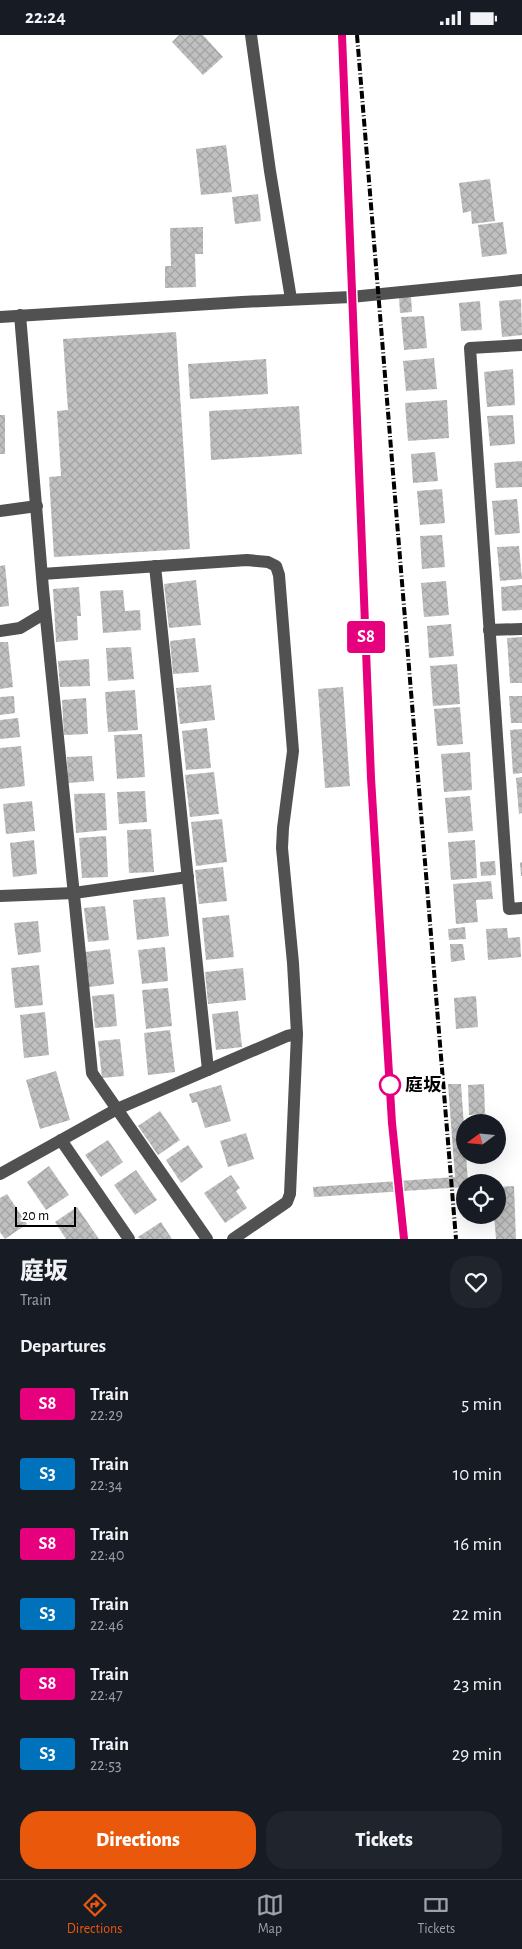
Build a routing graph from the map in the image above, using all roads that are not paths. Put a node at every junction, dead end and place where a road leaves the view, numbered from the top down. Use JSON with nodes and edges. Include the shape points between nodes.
{"nodes":[{"id":1,"x":252,"y":35,"type":"edge"},
{"id":2,"x":522,"y":281,"type":"edge"},
{"id":3,"x":292,"y":299,"type":"junction"},
{"id":4,"x":20,"y":315,"type":"junction"},
{"id":5,"x":0,"y":317,"type":"edge"},
{"id":6,"x":522,"y":345,"type":"edge"},
{"id":7,"x":37,"y":506,"type":"junction"},
{"id":8,"x":0,"y":511,"type":"edge"},
{"id":9,"x":155,"y":566,"type":"junction"},
{"id":10,"x":42,"y":574,"type":"junction"},
{"id":11,"x":45,"y":613,"type":"junction"},
{"id":12,"x":522,"y":629,"type":"edge"},
{"id":13,"x":489,"y":630,"type":"junction"},
{"id":14,"x":0,"y":631,"type":"edge"},
{"id":15,"x":188,"y":877,"type":"junction"},
{"id":16,"x":1,"y":892,"type":"edge"},
{"id":17,"x":74,"y":893,"type":"junction"},
{"id":18,"x":522,"y":908,"type":"edge"},
{"id":19,"x":297,"y":1034,"type":"junction"},
{"id":20,"x":208,"y":1070,"type":"junction"},
{"id":21,"x":117,"y":1109,"type":"junction"},
{"id":22,"x":61,"y":1140,"type":"junction"},
{"id":23,"x":0,"y":1174,"type":"edge"},
{"id":24,"x":129,"y":1239,"type":"edge"},
{"id":25,"x":207,"y":1239,"type":"edge"},
{"id":26,"x":233,"y":1239,"type":"edge"}],
"edges":[{"from":1,"to":3,"type":"street","via":[[270,171]]},
{"from":2,"to":3,"type":"street","via":[[351,297]]},
{"from":3,"to":4,"type":"street"},
{"from":4,"to":5,"type":"street"},
{"from":4,"to":7,"type":"street"},
{"from":6,"to":13,"type":"street","via":[[470,348]]},
{"from":7,"to":8,"type":"street"},
{"from":7,"to":10,"type":"street"},
{"from":9,"to":10,"type":"street"},
{"from":9,"to":15,"type":"street"},
{"from":9,"to":19,"type":"street","via":[[255,560],[276,566],[279,575],[293,751],[282,849]]},
{"from":10,"to":11,"type":"street"},
{"from":11,"to":14,"type":"street","via":[[20,628]]},
{"from":11,"to":17,"type":"street"},
{"from":12,"to":13,"type":"street"},
{"from":13,"to":18,"type":"street","via":[[509,909]]},
{"from":15,"to":17,"type":"street"},
{"from":15,"to":20,"type":"street"},
{"from":16,"to":17,"type":"street"},
{"from":17,"to":21,"type":"street","via":[[92,1073]]},
{"from":19,"to":20,"type":"street"},
{"from":19,"to":26,"type":"street","via":[[290,1194],[287,1202]]},
{"from":20,"to":21,"type":"street"},
{"from":21,"to":22,"type":"street"},
{"from":21,"to":25,"type":"street"},
{"from":22,"to":23,"type":"street"},
{"from":22,"to":24,"type":"street"}]}
